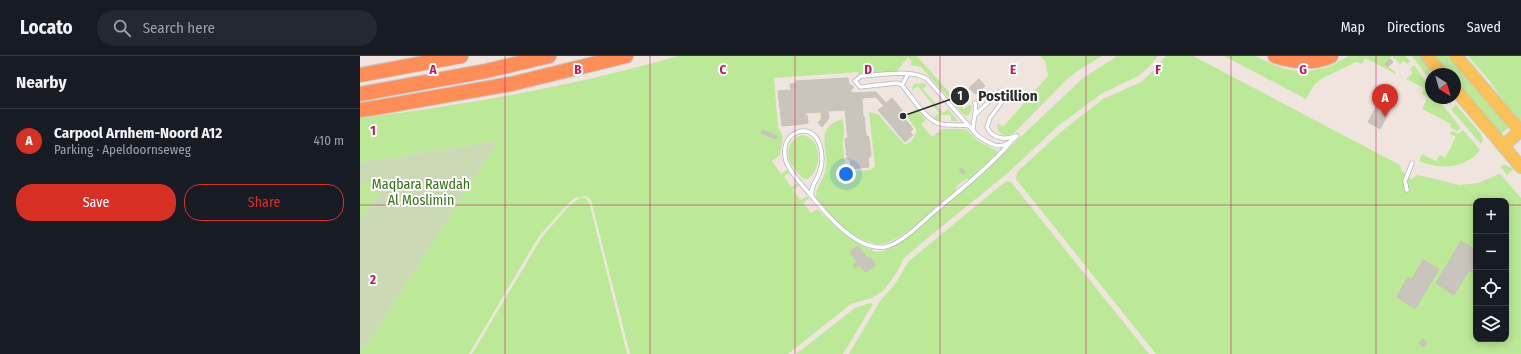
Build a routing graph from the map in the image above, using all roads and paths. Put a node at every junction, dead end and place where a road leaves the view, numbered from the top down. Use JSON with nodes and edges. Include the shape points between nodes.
{"nodes":[{"id":1,"x":451,"y":56,"type":"edge"},
{"id":2,"x":461,"y":56,"type":"edge"},
{"id":3,"x":549,"y":56,"type":"edge"},
{"id":4,"x":626,"y":56,"type":"edge"},
{"id":5,"x":1275,"y":56,"type":"edge"},
{"id":6,"x":1331,"y":56,"type":"edge"},
{"id":7,"x":1427,"y":56,"type":"edge"},
{"id":8,"x":1456,"y":56,"type":"edge"},
{"id":9,"x":432,"y":62,"type":"junction"},
{"id":10,"x":1437,"y":68,"type":"edge"},
{"id":11,"x":908,"y":74,"type":"junction"},
{"id":12,"x":360,"y":75,"type":"edge"},
{"id":13,"x":902,"y":85,"type":"junction"},
{"id":14,"x":999,"y":92,"type":"dead end"},
{"id":15,"x":360,"y":94,"type":"edge"},
{"id":16,"x":1461,"y":96,"type":"edge"},
{"id":17,"x":1004,"y":99,"type":"dead end"},
{"id":18,"x":975,"y":103,"type":"dead end"},
{"id":19,"x":360,"y":110,"type":"edge"},
{"id":20,"x":976,"y":114,"type":"junction"},
{"id":21,"x":969,"y":126,"type":"junction"},
{"id":22,"x":973,"y":130,"type":"junction"},
{"id":23,"x":1521,"y":132,"type":"edge"},
{"id":24,"x":1010,"y":143,"type":"junction"},
{"id":25,"x":1503,"y":146,"type":"junction"},
{"id":26,"x":1412,"y":163,"type":"dead end"},
{"id":27,"x":1521,"y":167,"type":"edge"},
{"id":28,"x":1407,"y":190,"type":"dead end"},
{"id":29,"x":812,"y":196,"type":"junction"}],
"edges":[{"from":1,"to":9,"type":"highway"},
{"from":2,"to":9,"type":"highway"},
{"from":3,"to":15,"type":"highway","via":[[486,71]]},
{"from":4,"to":19,"type":"highway","via":[[511,84]]},
{"from":5,"to":6,"type":"highway","via":[[1292,61],[1319,60]]},
{"from":7,"to":10,"type":"main road"},
{"from":8,"to":23,"type":"main road"},
{"from":9,"to":12,"type":"highway"},
{"from":11,"to":13,"type":"lane"},
{"from":11,"to":13,"type":"lane","via":[[860,76],[855,81],[860,87],[897,83]]},
{"from":11,"to":21,"type":"lane","via":[[922,75],[928,79]]},
{"from":13,"to":21,"type":"lane","via":[[935,122]]},
{"from":14,"to":20,"type":"lane"},
{"from":16,"to":25,"type":"main road"},
{"from":17,"to":24,"type":"lane","via":[[990,118],[987,128],[996,137],[1017,136]]},
{"from":18,"to":20,"type":"lane"},
{"from":20,"to":22,"type":"lane"},
{"from":21,"to":22,"type":"lane"},
{"from":22,"to":24,"type":"lane","via":[[993,146],[1005,146]]},
{"from":23,"to":25,"type":"main road"},
{"from":24,"to":29,"type":"lane","via":[[967,184],[890,246],[872,246],[850,236],[830,218]]},
{"from":25,"to":27,"type":"main road"},
{"from":26,"to":28,"type":"lane","via":[[1405,181]]},
{"from":29,"to":29,"type":"lane","via":[[790,168],[785,156],[787,140],[800,132],[815,136],[821,149],[821,171],[811,188]]}]}
